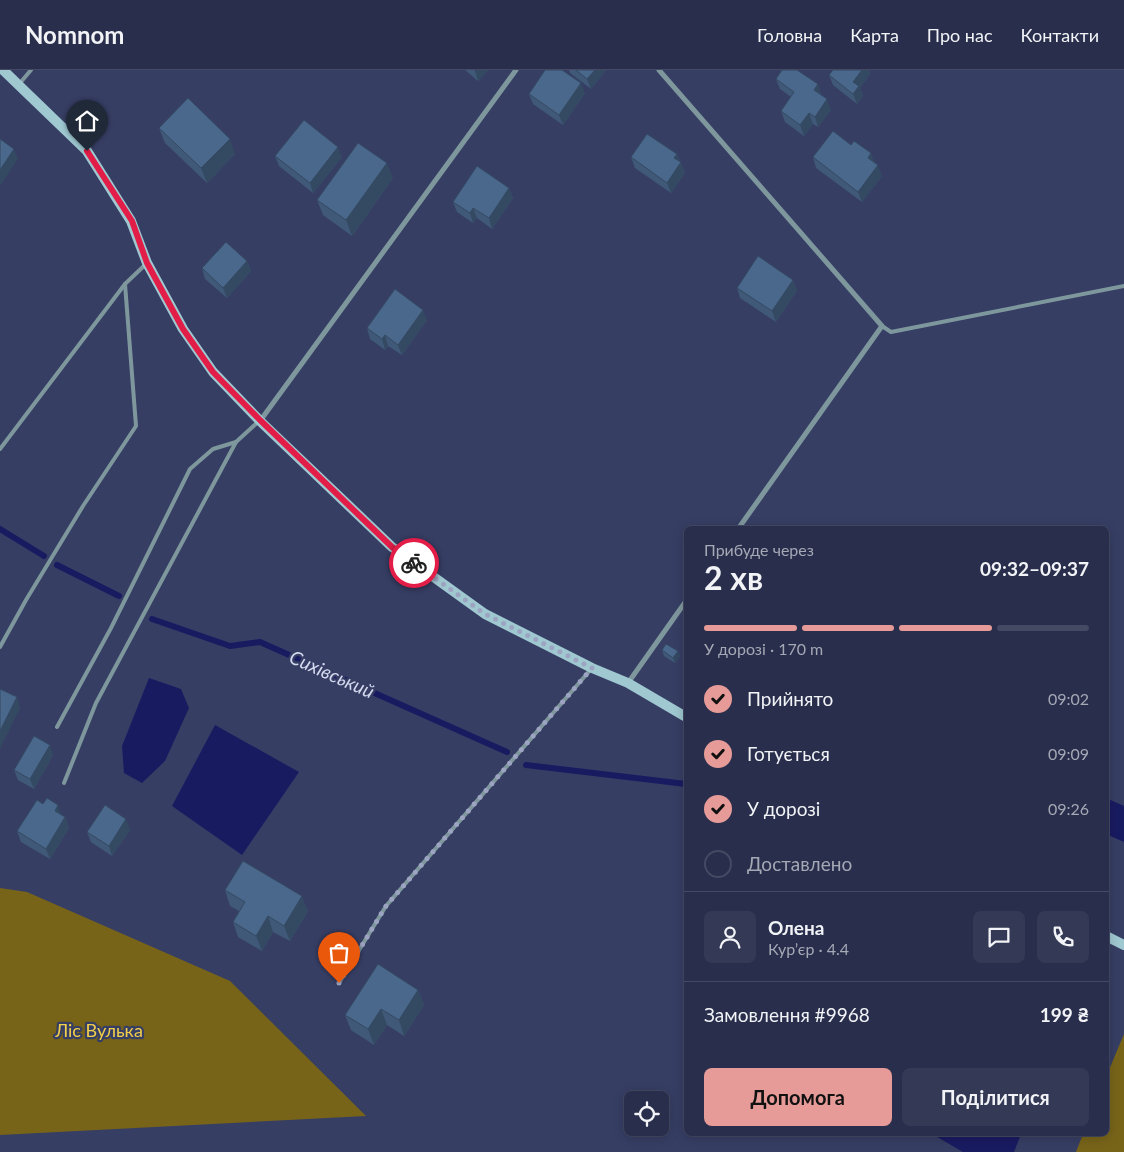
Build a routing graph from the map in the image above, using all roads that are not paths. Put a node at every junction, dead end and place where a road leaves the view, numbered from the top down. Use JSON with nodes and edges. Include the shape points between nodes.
{"nodes":[{"id":1,"x":3,"y":70,"type":"edge"},
{"id":2,"x":32,"y":70,"type":"edge"},
{"id":3,"x":516,"y":70,"type":"edge"},
{"id":4,"x":659,"y":70,"type":"edge"},
{"id":5,"x":18,"y":85,"type":"junction"},
{"id":6,"x":147,"y":263,"type":"junction"},
{"id":7,"x":125,"y":284,"type":"junction"},
{"id":8,"x":1124,"y":286,"type":"edge"},
{"id":9,"x":882,"y":326,"type":"junction"},
{"id":10,"x":260,"y":420,"type":"junction"},
{"id":11,"x":236,"y":442,"type":"junction"},
{"id":12,"x":0,"y":449,"type":"edge"},
{"id":13,"x":740,"y":526,"type":"edge"},
{"id":14,"x":684,"y":604,"type":"edge"},
{"id":15,"x":0,"y":647,"type":"edge"},
{"id":16,"x":592,"y":668,"type":"junction"},
{"id":17,"x":628,"y":683,"type":"junction"},
{"id":18,"x":684,"y":715,"type":"edge"},
{"id":19,"x":57,"y":727,"type":"dead end"},
{"id":20,"x":64,"y":783,"type":"dead end"},
{"id":21,"x":1109,"y":938,"type":"edge"},
{"id":22,"x":1124,"y":945,"type":"edge"},
{"id":23,"x":339,"y":983,"type":"dead end"}],
"edges":[{"from":1,"to":5,"type":"street"},
{"from":2,"to":5,"type":"lane"},
{"from":3,"to":10,"type":"street"},
{"from":4,"to":9,"type":"street"},
{"from":5,"to":6,"type":"street","via":[[87,151],[132,221]]},
{"from":6,"to":7,"type":"lane"},
{"from":6,"to":10,"type":"street","via":[[183,329],[213,372]]},
{"from":7,"to":12,"type":"lane"},
{"from":7,"to":15,"type":"lane","via":[[136,426],[62,540]]},
{"from":8,"to":9,"type":"lane","via":[[891,332]]},
{"from":9,"to":13,"type":"street"},
{"from":10,"to":11,"type":"lane"},
{"from":10,"to":16,"type":"street","via":[[392,547],[485,614]]},
{"from":11,"to":19,"type":"lane","via":[[213,449],[190,470]]},
{"from":11,"to":20,"type":"lane","via":[[96,702]]},
{"from":14,"to":17,"type":"street"},
{"from":16,"to":17,"type":"street"},
{"from":16,"to":23,"type":"lane","via":[[386,906]]},
{"from":17,"to":18,"type":"street"},
{"from":21,"to":22,"type":"street"}]}
